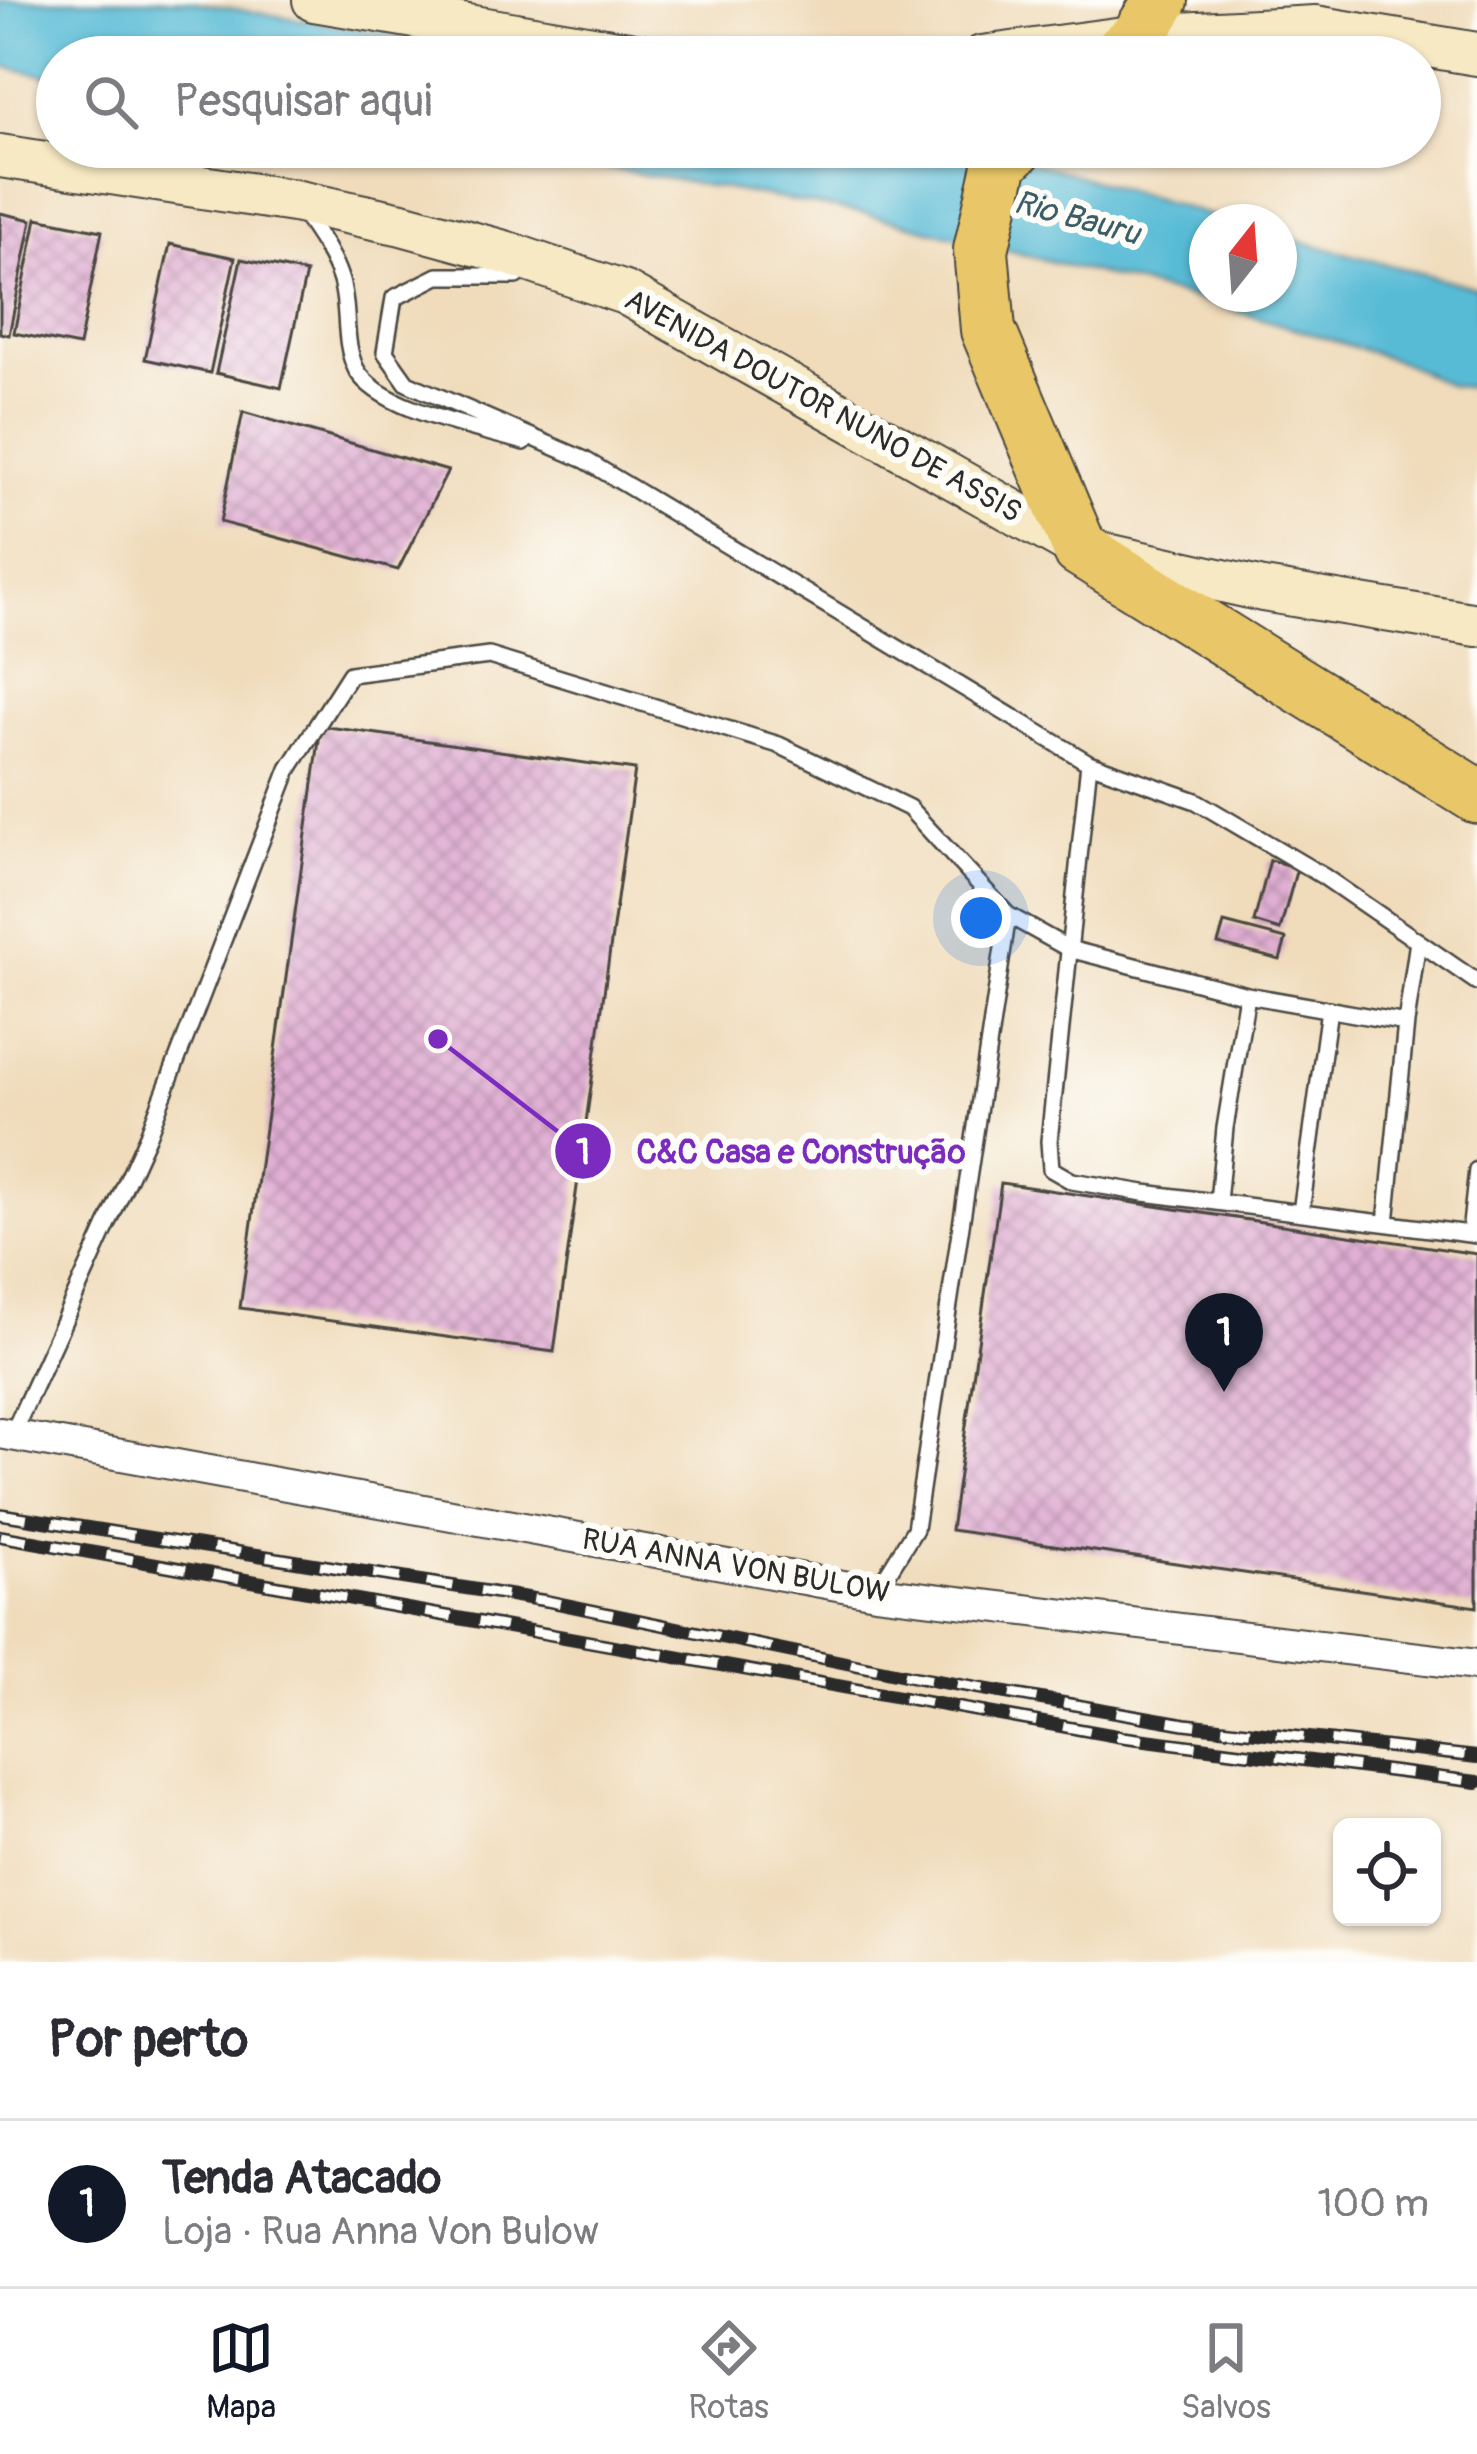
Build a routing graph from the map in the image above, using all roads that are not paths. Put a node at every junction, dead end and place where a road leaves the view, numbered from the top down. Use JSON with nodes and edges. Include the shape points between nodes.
{"nodes":[{"id":1,"x":314,"y":0,"type":"edge"},
{"id":2,"x":1138,"y":31,"type":"edge"},
{"id":3,"x":527,"y":36,"type":"edge"},
{"id":4,"x":1108,"y":36,"type":"edge"},
{"id":5,"x":1369,"y":36,"type":"edge"},
{"id":6,"x":1441,"y":48,"type":"edge"},
{"id":7,"x":1477,"y":54,"type":"edge"},
{"id":8,"x":0,"y":156,"type":"edge"},
{"id":9,"x":36,"y":162,"type":"edge"},
{"id":10,"x":78,"y":168,"type":"edge"},
{"id":11,"x":1000,"y":168,"type":"edge"},
{"id":12,"x":294,"y":201,"type":"junction"},
{"id":13,"x":625,"y":293,"type":"junction"},
{"id":14,"x":585,"y":460,"type":"junction"},
{"id":15,"x":1080,"y":549,"type":"junction"},
{"id":16,"x":1477,"y":625,"type":"edge"},
{"id":17,"x":1089,"y":764,"type":"junction"},
{"id":18,"x":1477,"y":796,"type":"edge"},
{"id":19,"x":1008,"y":915,"type":"junction"},
{"id":20,"x":1418,"y":941,"type":"junction"},
{"id":21,"x":1069,"y":950,"type":"junction"},
{"id":22,"x":1477,"y":982,"type":"edge"},
{"id":23,"x":1246,"y":994,"type":"junction"},
{"id":24,"x":1329,"y":1009,"type":"junction"},
{"id":25,"x":1406,"y":1023,"type":"junction"},
{"id":26,"x":1477,"y":1169,"type":"edge"},
{"id":27,"x":1218,"y":1202,"type":"junction"},
{"id":28,"x":1301,"y":1213,"type":"junction"},
{"id":29,"x":1386,"y":1223,"type":"junction"},
{"id":30,"x":1473,"y":1235,"type":"edge"},
{"id":31,"x":6,"y":1434,"type":"edge"},
{"id":32,"x":876,"y":1592,"type":"junction"},
{"id":33,"x":1477,"y":1665,"type":"edge"}],
"edges":[{"from":1,"to":3,"type":"main road"},
{"from":2,"to":4,"type":"main road"},
{"from":2,"to":5,"type":"main road","via":[[1315,27]]},
{"from":6,"to":7,"type":"main road"},
{"from":8,"to":9,"type":"main road","name":"AVENIDA DOUTOR NUNO DE ASSIS"},
{"from":10,"to":12,"type":"main road","name":"AVENIDA DOUTOR NUNO DE ASSIS"},
{"from":11,"to":15,"type":"highway","via":[[981,250],[988,330]]},
{"from":12,"to":13,"type":"main road","name":"AVENIDA DOUTOR NUNO DE ASSIS","via":[[464,240]]},
{"from":12,"to":14,"type":"lane","via":[[342,281],[357,370],[380,393]]},
{"from":13,"to":14,"type":"lane","via":[[500,273],[438,276],[394,298],[386,352],[407,383]]},
{"from":13,"to":15,"type":"main road","name":"AVENIDA DOUTOR NUNO DE ASSIS"},
{"from":14,"to":17,"type":"lane"},
{"from":15,"to":16,"type":"main road","name":"AVENIDA DOUTOR NUNO DE ASSIS"},
{"from":15,"to":18,"type":"highway"},
{"from":17,"to":20,"type":"lane","via":[[1196,801]]},
{"from":17,"to":21,"type":"lane"},
{"from":19,"to":21,"type":"lane"},
{"from":19,"to":31,"type":"lane","via":[[909,808],[779,745],[489,656],[350,674],[289,769],[148,1135]]},
{"from":19,"to":32,"type":"lane","via":[[915,1529]]},
{"from":20,"to":22,"type":"lane"},
{"from":20,"to":25,"type":"lane"},
{"from":21,"to":23,"type":"lane"},
{"from":21,"to":27,"type":"lane","via":[[1051,1169],[1072,1181]]},
{"from":23,"to":24,"type":"lane"},
{"from":23,"to":27,"type":"lane"},
{"from":24,"to":25,"type":"lane"},
{"from":24,"to":28,"type":"lane"},
{"from":25,"to":29,"type":"lane"},
{"from":26,"to":30,"type":"lane"},
{"from":27,"to":28,"type":"lane"},
{"from":28,"to":29,"type":"lane"},
{"from":29,"to":30,"type":"lane"},
{"from":31,"to":32,"type":"street","name":"RUA ANNA VON BULOW"},
{"from":32,"to":33,"type":"street","name":"RUA ANNA VON BULOW"}]}
